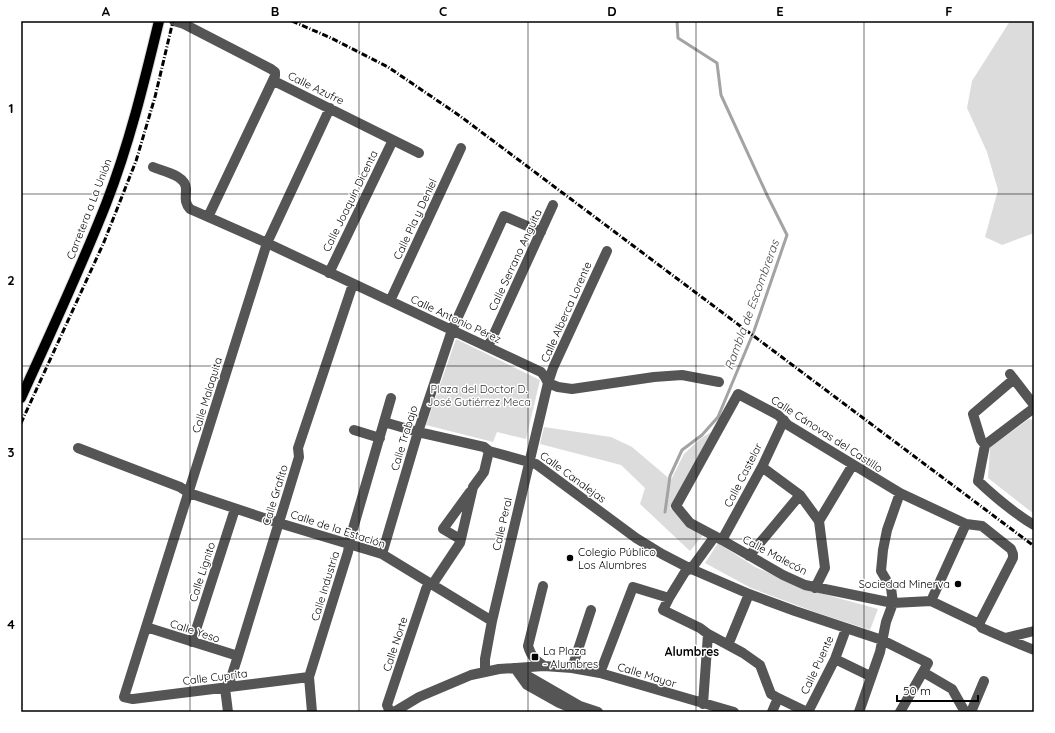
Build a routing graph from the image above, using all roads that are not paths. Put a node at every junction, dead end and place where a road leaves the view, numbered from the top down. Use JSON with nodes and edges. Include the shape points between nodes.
{"nodes":[{"id":1,"x":159,"y":21,"type":"edge"},
{"id":2,"x":174,"y":21,"type":"edge"},
{"id":3,"x":274,"y":81,"type":"junction"},
{"id":4,"x":330,"y":108,"type":"junction"},
{"id":5,"x":393,"y":140,"type":"junction"},
{"id":6,"x":461,"y":148,"type":"dead end"},
{"id":7,"x":419,"y":153,"type":"dead end"},
{"id":8,"x":153,"y":167,"type":"dead end"},
{"id":9,"x":554,"y":205,"type":"dead end"},
{"id":10,"x":208,"y":217,"type":"junction"},
{"id":11,"x":541,"y":232,"type":"junction"},
{"id":12,"x":267,"y":243,"type":"junction"},
{"id":13,"x":607,"y":251,"type":"dead end"},
{"id":14,"x":329,"y":273,"type":"junction"},
{"id":15,"x":353,"y":284,"type":"junction"},
{"id":16,"x":390,"y":301,"type":"junction"},
{"id":17,"x":452,"y":330,"type":"junction"},
{"id":18,"x":488,"y":347,"type":"junction"},
{"id":19,"x":719,"y":382,"type":"dead end"},
{"id":20,"x":548,"y":384,"type":"junction"},
{"id":21,"x":21,"y":398,"type":"edge"},
{"id":22,"x":391,"y":398,"type":"dead end"},
{"id":23,"x":1034,"y":405,"type":"edge"},
{"id":24,"x":1034,"y":408,"type":"edge"},
{"id":25,"x":784,"y":420,"type":"junction"},
{"id":26,"x":384,"y":422,"type":"junction"},
{"id":27,"x":354,"y":430,"type":"dead end"},
{"id":28,"x":418,"y":432,"type":"junction"},
{"id":29,"x":380,"y":438,"type":"junction"},
{"id":30,"x":985,"y":445,"type":"junction"},
{"id":31,"x":78,"y":448,"type":"dead end"},
{"id":32,"x":489,"y":451,"type":"junction"},
{"id":33,"x":530,"y":461,"type":"junction"},
{"id":34,"x":852,"y":466,"type":"junction"},
{"id":35,"x":762,"y":467,"type":"junction"},
{"id":36,"x":473,"y":487,"type":"junction"},
{"id":37,"x":189,"y":493,"type":"junction"},
{"id":38,"x":900,"y":493,"type":"junction"},
{"id":39,"x":800,"y":495,"type":"junction"},
{"id":40,"x":676,"y":506,"type":"joint"},
{"id":41,"x":235,"y":509,"type":"junction"},
{"id":42,"x":819,"y":521,"type":"junction"},
{"id":43,"x":279,"y":523,"type":"junction"},
{"id":44,"x":966,"y":524,"type":"junction"},
{"id":45,"x":1034,"y":525,"type":"edge"},
{"id":46,"x":719,"y":538,"type":"junction"},
{"id":47,"x":460,"y":539,"type":"junction"},
{"id":48,"x":349,"y":545,"type":"junction"},
{"id":49,"x":382,"y":554,"type":"junction"},
{"id":50,"x":749,"y":556,"type":"junction"},
{"id":51,"x":689,"y":568,"type":"junction"},
{"id":52,"x":431,"y":584,"type":"junction"},
{"id":53,"x":543,"y":586,"type":"dead end"},
{"id":54,"x":815,"y":588,"type":"junction"},
{"id":55,"x":749,"y":594,"type":"junction"},
{"id":56,"x":668,"y":598,"type":"junction"},
{"id":57,"x":930,"y":602,"type":"junction"},
{"id":58,"x":893,"y":603,"type":"junction"},
{"id":59,"x":591,"y":610,"type":"dead end"},
{"id":60,"x":492,"y":621,"type":"junction"},
{"id":61,"x":979,"y":624,"type":"junction"},
{"id":62,"x":146,"y":627,"type":"junction"},
{"id":63,"x":846,"y":629,"type":"junction"},
{"id":64,"x":1034,"y":631,"type":"edge"},
{"id":65,"x":708,"y":634,"type":"junction"},
{"id":66,"x":1005,"y":638,"type":"junction"},
{"id":67,"x":882,"y":640,"type":"junction"},
{"id":68,"x":192,"y":642,"type":"junction"},
{"id":69,"x":728,"y":645,"type":"junction"},
{"id":70,"x":1034,"y":650,"type":"edge"},
{"id":71,"x":238,"y":656,"type":"junction"},
{"id":72,"x":835,"y":659,"type":"junction"},
{"id":73,"x":544,"y":666,"type":"junction"},
{"id":74,"x":514,"y":668,"type":"junction"},
{"id":75,"x":572,"y":668,"type":"junction"},
{"id":76,"x":925,"y":668,"type":"junction"},
{"id":77,"x":485,"y":671,"type":"junction"},
{"id":78,"x":600,"y":673,"type":"junction"},
{"id":79,"x":870,"y":676,"type":"junction"},
{"id":80,"x":309,"y":677,"type":"junction"},
{"id":81,"x":984,"y":682,"type":"dead end"},
{"id":82,"x":225,"y":688,"type":"junction"},
{"id":83,"x":124,"y":697,"type":"joint"},
{"id":84,"x":778,"y":698,"type":"junction"},
{"id":85,"x":699,"y":706,"type":"edge"},
{"id":86,"x":557,"y":707,"type":"edge"},
{"id":87,"x":228,"y":712,"type":"edge"},
{"id":88,"x":312,"y":712,"type":"edge"},
{"id":89,"x":390,"y":712,"type":"edge"},
{"id":90,"x":394,"y":712,"type":"edge"},
{"id":91,"x":580,"y":712,"type":"edge"},
{"id":92,"x":598,"y":712,"type":"edge"},
{"id":93,"x":734,"y":712,"type":"edge"},
{"id":94,"x":772,"y":712,"type":"edge"},
{"id":95,"x":807,"y":712,"type":"edge"},
{"id":96,"x":859,"y":712,"type":"edge"},
{"id":97,"x":900,"y":712,"type":"edge"},
{"id":98,"x":964,"y":712,"type":"edge"},
{"id":99,"x":971,"y":712,"type":"edge"}],
"edges":[{"from":1,"to":21,"type":"main road","name":"Carretera a La Unión","via":[[134,117],[106,203]]},
{"from":2,"to":3,"type":"street","via":[[271,69],[275,72]]},
{"from":3,"to":4,"type":"street","name":"Calle Azufre"},
{"from":3,"to":10,"type":"street","name":"Calle Azufre"},
{"from":4,"to":5,"type":"street","name":"Calle Azufre"},
{"from":4,"to":12,"type":"street","name":"Calle Malaquita"},
{"from":5,"to":7,"type":"street","name":"Calle Azufre"},
{"from":5,"to":14,"type":"street","name":"Calle Joaquín Dicenta"},
{"from":6,"to":16,"type":"street","name":"Calle Pla y Deniel"},
{"from":8,"to":10,"type":"street","name":"Calle Antonio Pérez","via":[[185,182],[186,204],[190,210]]},
{"from":9,"to":11,"type":"street","name":"Calle Serrano Anguita"},
{"from":10,"to":12,"type":"street","name":"Calle Antonio Pérez"},
{"from":11,"to":17,"type":"street","name":"Calle Trabajo","via":[[504,216]]},
{"from":11,"to":18,"type":"street","name":"Calle Serrano Anguita"},
{"from":12,"to":14,"type":"street","name":"Calle Antonio Pérez"},
{"from":12,"to":37,"type":"street","name":"Calle Malaquita"},
{"from":13,"to":20,"type":"street","name":"Calle Alberca Lorente"},
{"from":14,"to":15,"type":"street","name":"Calle Antonio Pérez"},
{"from":15,"to":16,"type":"street","name":"Calle Antonio Pérez"},
{"from":15,"to":43,"type":"street","name":"Calle Grafito","via":[[298,448],[299,457]]},
{"from":16,"to":17,"type":"street","name":"Calle Antonio Pérez"},
{"from":17,"to":18,"type":"street","name":"Calle Antonio Pérez"},
{"from":17,"to":28,"type":"street","name":"Calle Trabajo"},
{"from":18,"to":20,"type":"street","name":"Calle Antonio Pérez","via":[[541,372]]},
{"from":19,"to":20,"type":"street","via":[[682,375],[572,389]]},
{"from":20,"to":33,"type":"street","name":"Calle Peral"},
{"from":22,"to":26,"type":"street","name":"Calle Industria"},
{"from":23,"to":30,"type":"street","via":[[1012,376],[973,414],[980,440]]},
{"from":24,"to":30,"type":"street"},
{"from":25,"to":34,"type":"street","name":"Calle Cánovas del Castillo"},
{"from":25,"to":35,"type":"street","name":"Calle Castelar"},
{"from":25,"to":40,"type":"street","name":"Calle Cánovas del Castillo","via":[[738,394]]},
{"from":26,"to":28,"type":"street","name":"Calle Canalejas"},
{"from":26,"to":29,"type":"street","name":"Calle Industria"},
{"from":27,"to":29,"type":"street"},
{"from":28,"to":32,"type":"street","name":"Calle Canalejas","via":[[484,447]]},
{"from":28,"to":49,"type":"street","name":"Calle Trabajo"},
{"from":29,"to":48,"type":"street","name":"Calle Industria"},
{"from":30,"to":45,"type":"street","via":[[978,481],[1004,504]]},
{"from":31,"to":37,"type":"street","name":"Calle de la Estación"},
{"from":32,"to":33,"type":"street","name":"Calle Canalejas"},
{"from":32,"to":36,"type":"street","via":[[484,472]]},
{"from":33,"to":51,"type":"street","name":"Calle Canalejas","via":[[636,538]]},
{"from":33,"to":60,"type":"street","name":"Calle Peral"},
{"from":34,"to":38,"type":"street","name":"Calle Cánovas del Castillo"},
{"from":34,"to":42,"type":"street"},
{"from":35,"to":39,"type":"street"},
{"from":35,"to":46,"type":"street","name":"Calle Castelar"},
{"from":36,"to":47,"type":"street","name":"Calle Norte"},
{"from":36,"to":47,"type":"street","via":[[443,529]]},
{"from":37,"to":41,"type":"street","name":"Calle de la Estación"},
{"from":37,"to":62,"type":"street","name":"Calle Malaquita"},
{"from":38,"to":44,"type":"street","name":"Calle Cánovas del Castillo"},
{"from":38,"to":58,"type":"street","via":[[886,530],[881,571],[892,588]]},
{"from":39,"to":42,"type":"street"},
{"from":39,"to":50,"type":"street"},
{"from":40,"to":46,"type":"street","name":"Calle Malecón","via":[[690,523]]},
{"from":41,"to":43,"type":"street","name":"Calle de la Estación"},
{"from":41,"to":68,"type":"street","name":"Calle Lignito"},
{"from":42,"to":54,"type":"street","via":[[825,568]]},
{"from":43,"to":48,"type":"street","name":"Calle de la Estación"},
{"from":43,"to":71,"type":"street","name":"Calle Grafito"},
{"from":44,"to":57,"type":"street"},
{"from":44,"to":61,"type":"street","name":"Calle Cánovas del Castillo","via":[[982,526],[1011,549],[1013,554]]},
{"from":46,"to":50,"type":"street","name":"Calle Malecón"},
{"from":46,"to":51,"type":"street","name":"Calle Castelar","via":[[694,566]]},
{"from":47,"to":52,"type":"street","name":"Calle Norte"},
{"from":48,"to":49,"type":"street","name":"Calle de la Estación"},
{"from":48,"to":80,"type":"street","name":"Calle Industria"},
{"from":49,"to":52,"type":"street","name":"Calle de la Estación"},
{"from":50,"to":54,"type":"street","name":"Calle Malecón","via":[[783,575]]},
{"from":51,"to":55,"type":"street"},
{"from":51,"to":56,"type":"street","name":"Calle Castelar"},
{"from":52,"to":60,"type":"street","name":"Calle de la Estación"},
{"from":52,"to":89,"type":"street","name":"Calle Norte","via":[[426,589],[387,705]]},
{"from":53,"to":73,"type":"street","via":[[528,646],[534,659]]},
{"from":54,"to":58,"type":"street","name":"Calle Malecón"},
{"from":55,"to":63,"type":"street"},
{"from":55,"to":69,"type":"street"},
{"from":56,"to":65,"type":"street","via":[[663,610]]},
{"from":56,"to":78,"type":"street","via":[[633,587]]},
{"from":57,"to":58,"type":"street","name":"Calle Malecón"},
{"from":57,"to":61,"type":"street","name":"Calle Malecón"},
{"from":58,"to":67,"type":"street"},
{"from":59,"to":75,"type":"street"},
{"from":60,"to":77,"type":"street","name":"Calle Peral"},
{"from":61,"to":66,"type":"street","name":"Calle Malecón","via":[[982,628]]},
{"from":62,"to":68,"type":"street","name":"Calle Yeso"},
{"from":62,"to":83,"type":"street","name":"Calle Malaquita"},
{"from":63,"to":67,"type":"street"},
{"from":63,"to":72,"type":"street","name":"Calle Puente"},
{"from":64,"to":66,"type":"street"},
{"from":65,"to":69,"type":"street"},
{"from":65,"to":85,"type":"street"},
{"from":66,"to":70,"type":"street","name":"Calle Malecón"},
{"from":67,"to":76,"type":"street"},
{"from":67,"to":79,"type":"street"},
{"from":68,"to":71,"type":"street","name":"Calle Yeso"},
{"from":69,"to":84,"type":"street","via":[[760,665],[771,694]]},
{"from":71,"to":82,"type":"street","name":"Calle Grafito","via":[[230,682]]},
{"from":72,"to":79,"type":"street"},
{"from":72,"to":95,"type":"street","name":"Calle Puente"},
{"from":73,"to":74,"type":"street","name":"Calle Mayor"},
{"from":73,"to":75,"type":"street","name":"Calle Mayor"},
{"from":74,"to":77,"type":"street","name":"Calle Mayor"},
{"from":74,"to":86,"type":"street","via":[[527,686]]},
{"from":74,"to":92,"type":"street","via":[[580,706]]},
{"from":75,"to":78,"type":"street","name":"Calle Mayor"},
{"from":76,"to":97,"type":"street"},
{"from":76,"to":98,"type":"street","via":[[952,689]]},
{"from":77,"to":90,"type":"street","name":"Calle Mayor","via":[[419,697]]},
{"from":78,"to":85,"type":"street","name":"Calle Mayor"},
{"from":79,"to":96,"type":"street"},
{"from":80,"to":82,"type":"street","name":"Calle Cuprita"},
{"from":80,"to":88,"type":"street","name":"Calle Industria"},
{"from":81,"to":99,"type":"street"},
{"from":82,"to":83,"type":"street","name":"Calle Cuprita","via":[[133,699]]},
{"from":82,"to":87,"type":"street"},
{"from":84,"to":94,"type":"street"},
{"from":84,"to":95,"type":"street"},
{"from":85,"to":93,"type":"street","name":"Calle Mayor"},
{"from":86,"to":91,"type":"street"}]}
